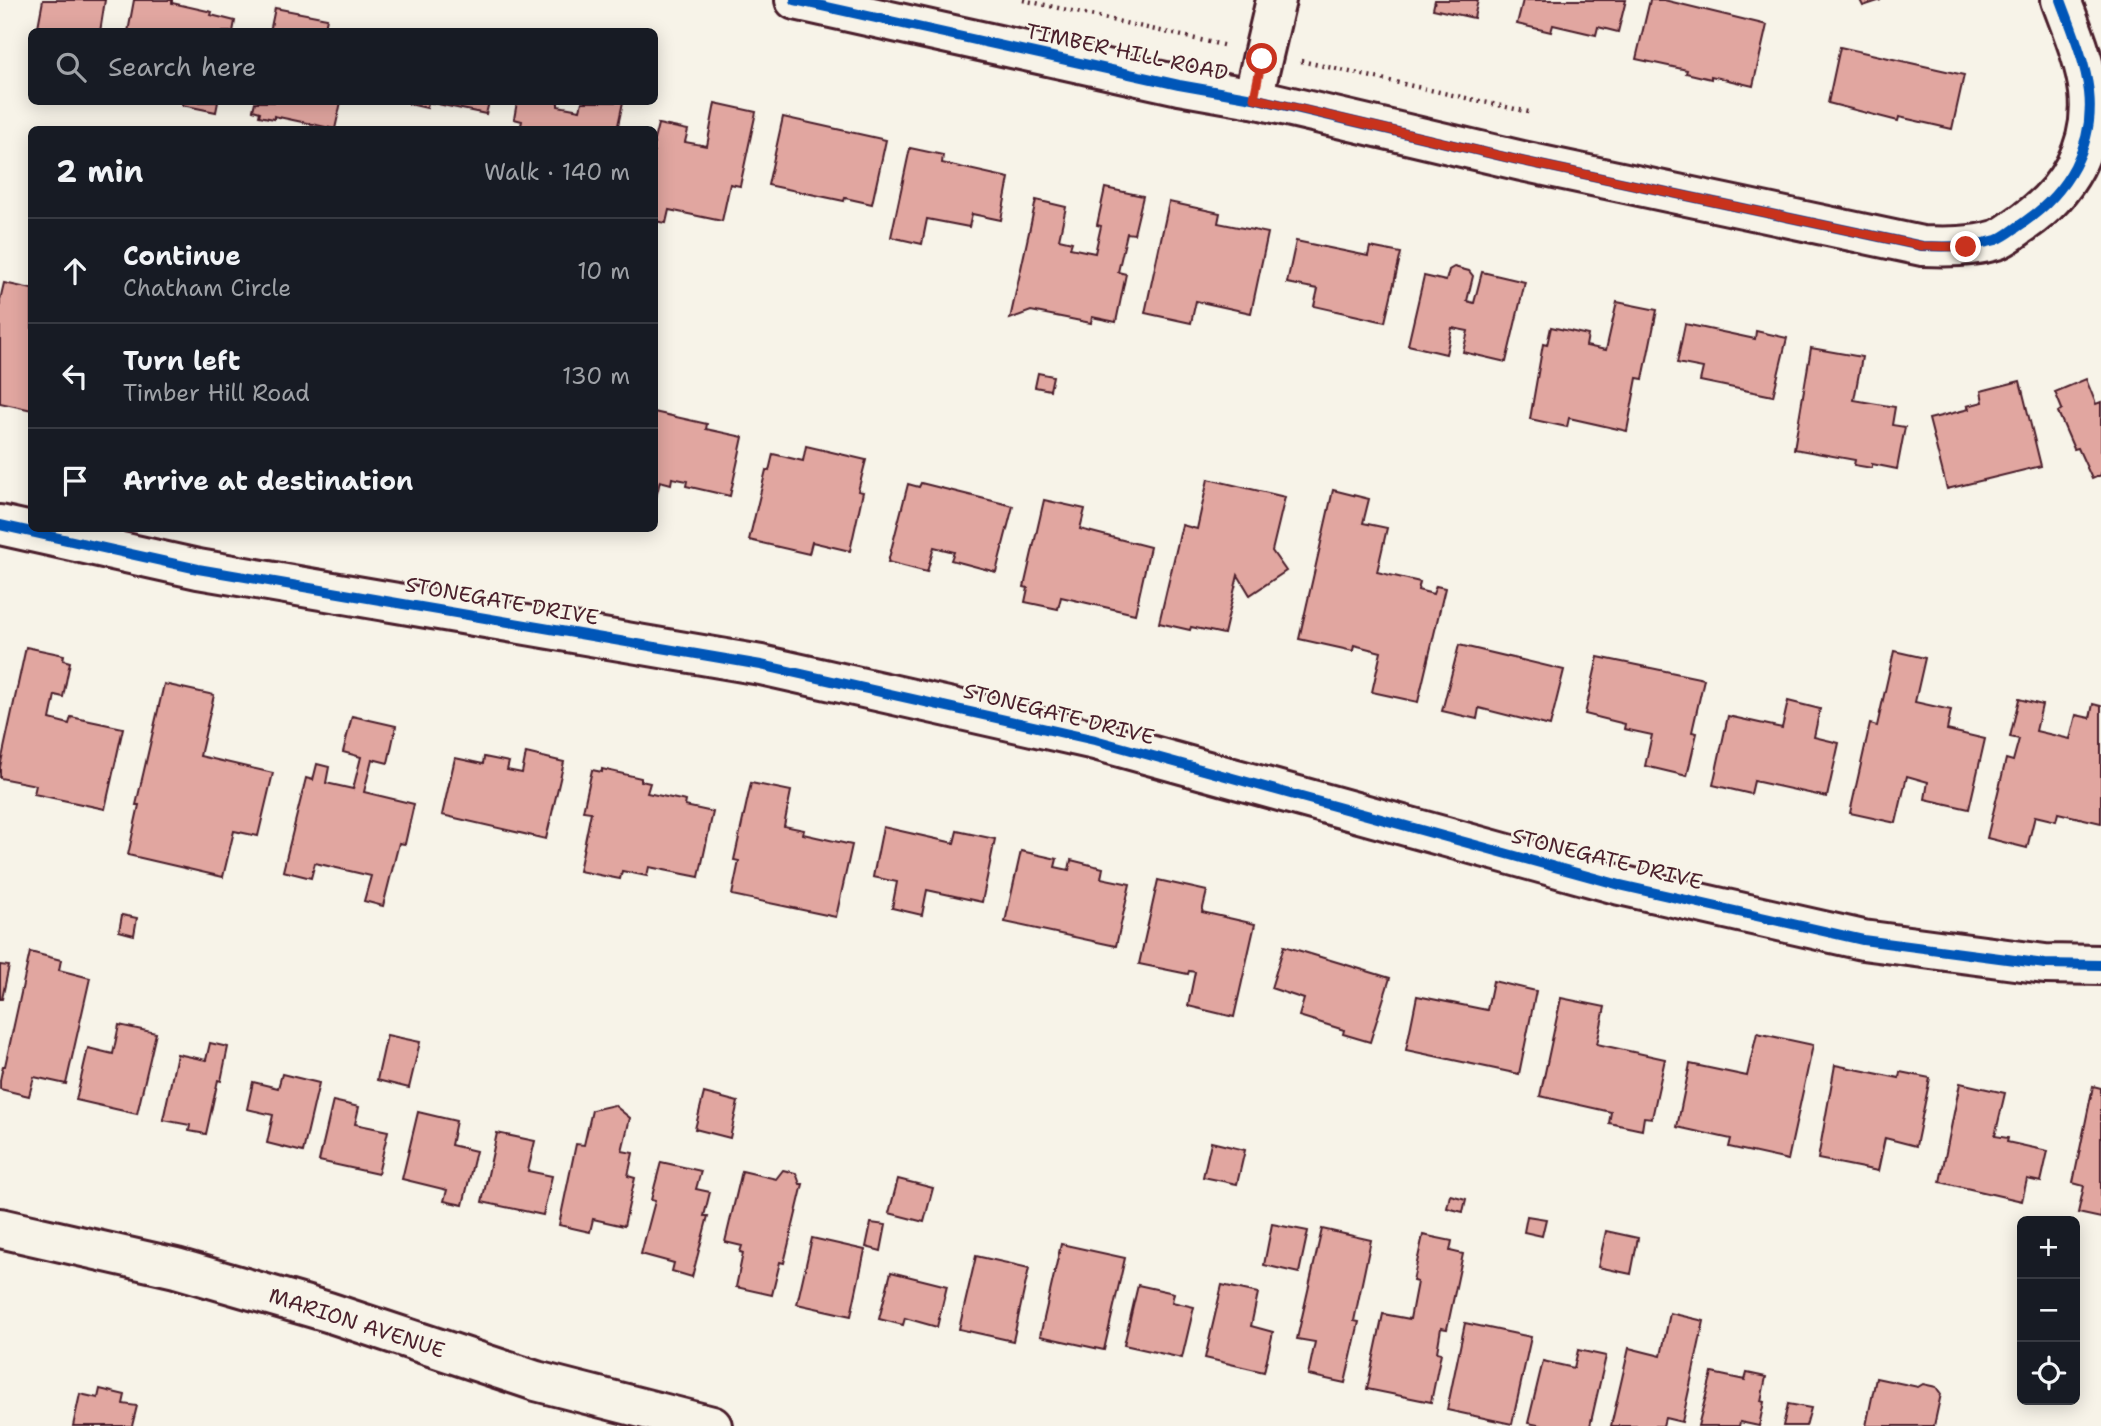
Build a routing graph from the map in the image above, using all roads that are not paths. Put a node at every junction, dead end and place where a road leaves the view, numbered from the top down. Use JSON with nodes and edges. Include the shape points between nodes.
{"nodes":[{"id":1,"x":795,"y":0,"type":"edge"},
{"id":2,"x":1276,"y":0,"type":"edge"},
{"id":3,"x":2061,"y":0,"type":"edge"},
{"id":4,"x":1254,"y":98,"type":"junction"},
{"id":5,"x":0,"y":525,"type":"edge"},
{"id":6,"x":28,"y":531,"type":"edge"},
{"id":7,"x":32,"y":532,"type":"edge"},
{"id":8,"x":2101,"y":965,"type":"edge"},
{"id":9,"x":0,"y":1228,"type":"edge"},
{"id":10,"x":712,"y":1426,"type":"edge"}],
"edges":[{"from":1,"to":4,"type":"street","name":"TIMBER HILL ROAD"},
{"from":2,"to":4,"type":"street"},
{"from":3,"to":4,"type":"street","name":"TIMBER HILL ROAD","via":[[2089,93],[2087,134],[2079,160],[2065,184],[2035,215],[1999,239],[1966,247],[1922,246],[1522,161]]},
{"from":5,"to":6,"type":"street","name":"STONEGATE DRIVE"},
{"from":7,"to":8,"type":"street","name":"STONEGATE DRIVE","via":[[198,569],[761,665],[1095,740],[1620,885],[1863,940],[2045,964]]},
{"from":9,"to":10,"type":"street","name":"MARION AVENUE","via":[[176,1268],[328,1312],[536,1381]]}]}
